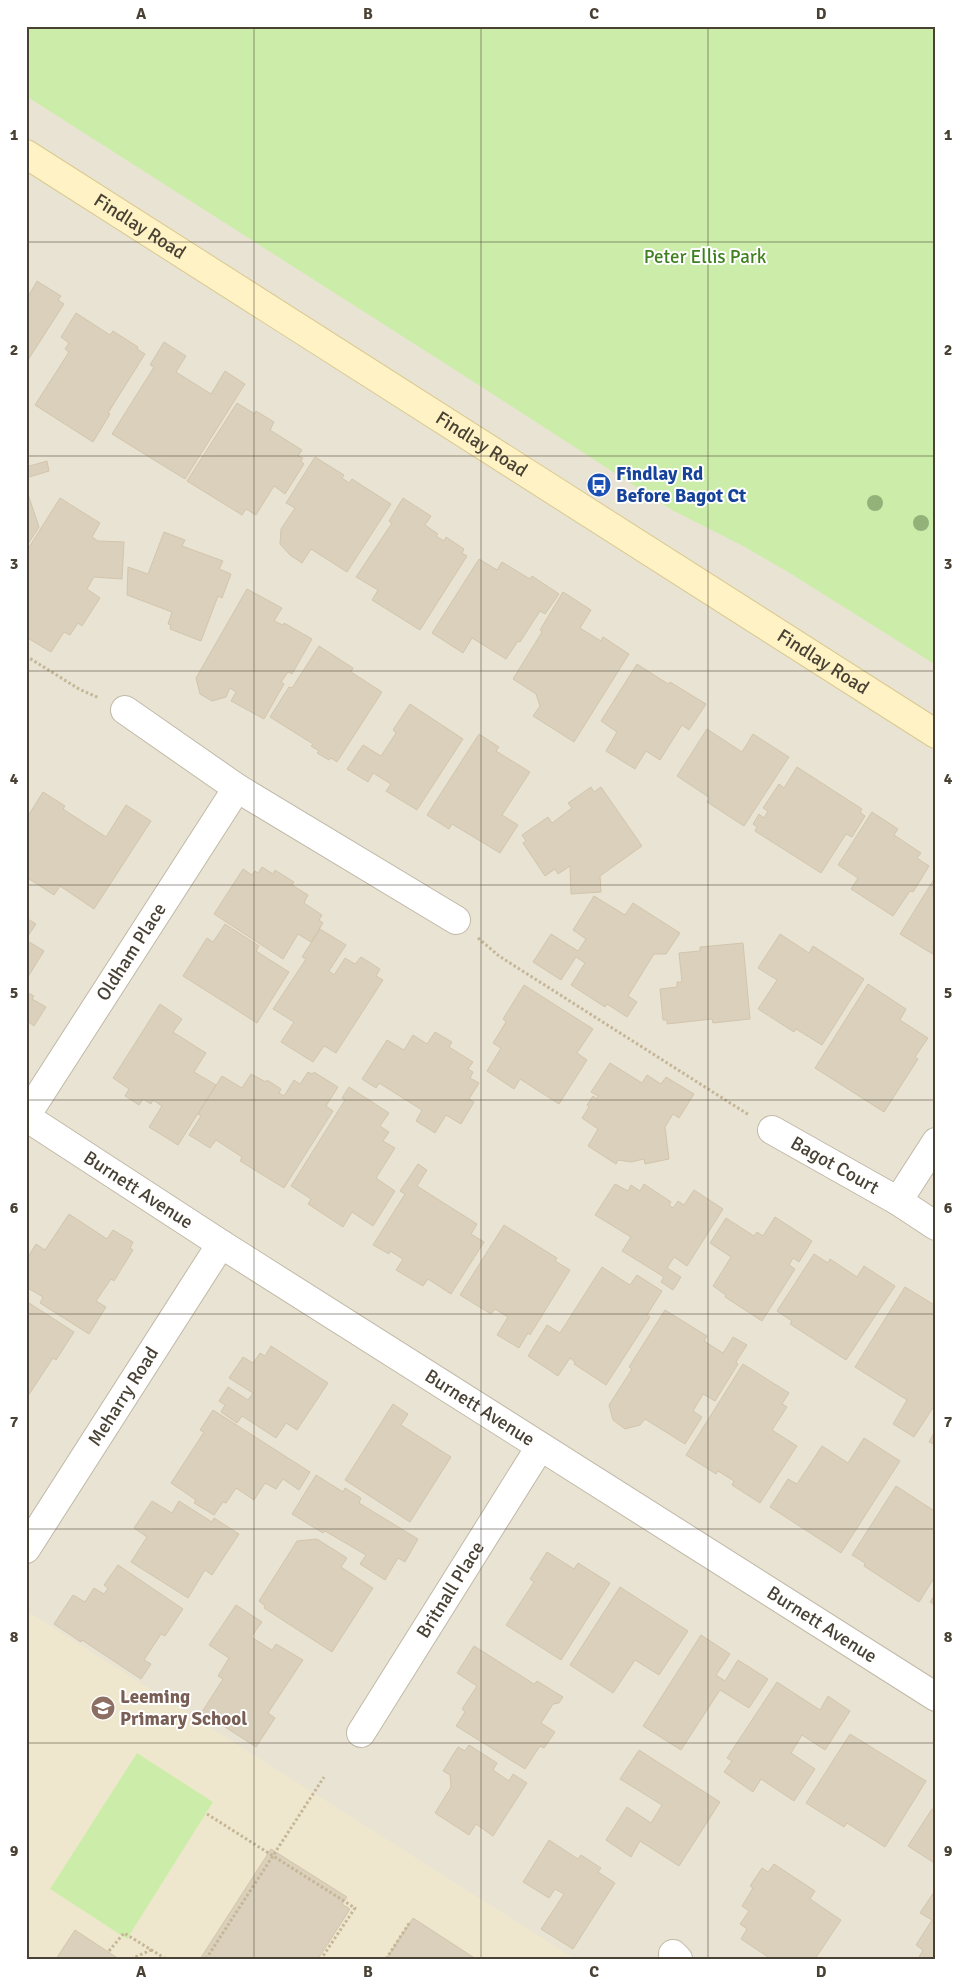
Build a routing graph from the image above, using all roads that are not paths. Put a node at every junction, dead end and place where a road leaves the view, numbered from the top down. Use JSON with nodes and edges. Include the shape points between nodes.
{"nodes":[{"id":1,"x":26,"y":154,"type":"edge"},
{"id":2,"x":125,"y":710,"type":"road end"},
{"id":3,"x":936,"y":734,"type":"edge"},
{"id":4,"x":236,"y":788,"type":"junction"},
{"id":5,"x":456,"y":920,"type":"road end"},
{"id":6,"x":26,"y":1116,"type":"edge"},
{"id":7,"x":772,"y":1130,"type":"road end"},
{"id":8,"x":936,"y":1142,"type":"edge"},
{"id":9,"x":898,"y":1201,"type":"junction"},
{"id":10,"x":936,"y":1226,"type":"edge"},
{"id":11,"x":221,"y":1244,"type":"junction"},
{"id":12,"x":540,"y":1447,"type":"junction"},
{"id":13,"x":26,"y":1549,"type":"edge"},
{"id":14,"x":936,"y":1697,"type":"edge"},
{"id":15,"x":361,"y":1733,"type":"dead end"}],
"edges":[{"from":1,"to":3,"type":"main road","name":"Findlay Road"},
{"from":2,"to":4,"type":"street"},
{"from":4,"to":5,"type":"street"},
{"from":4,"to":6,"type":"street","name":"Oldham Place"},
{"from":6,"to":11,"type":"street","name":"Burnett Avenue"},
{"from":7,"to":9,"type":"street","name":"Bagot Court"},
{"from":8,"to":9,"type":"street","name":"Bagot Court"},
{"from":9,"to":10,"type":"street","name":"Bagot Court"},
{"from":11,"to":12,"type":"street","name":"Burnett Avenue"},
{"from":11,"to":13,"type":"street","name":"Meharry Road"},
{"from":12,"to":14,"type":"street","name":"Burnett Avenue"},
{"from":12,"to":15,"type":"street","name":"Britnall Place"}]}
